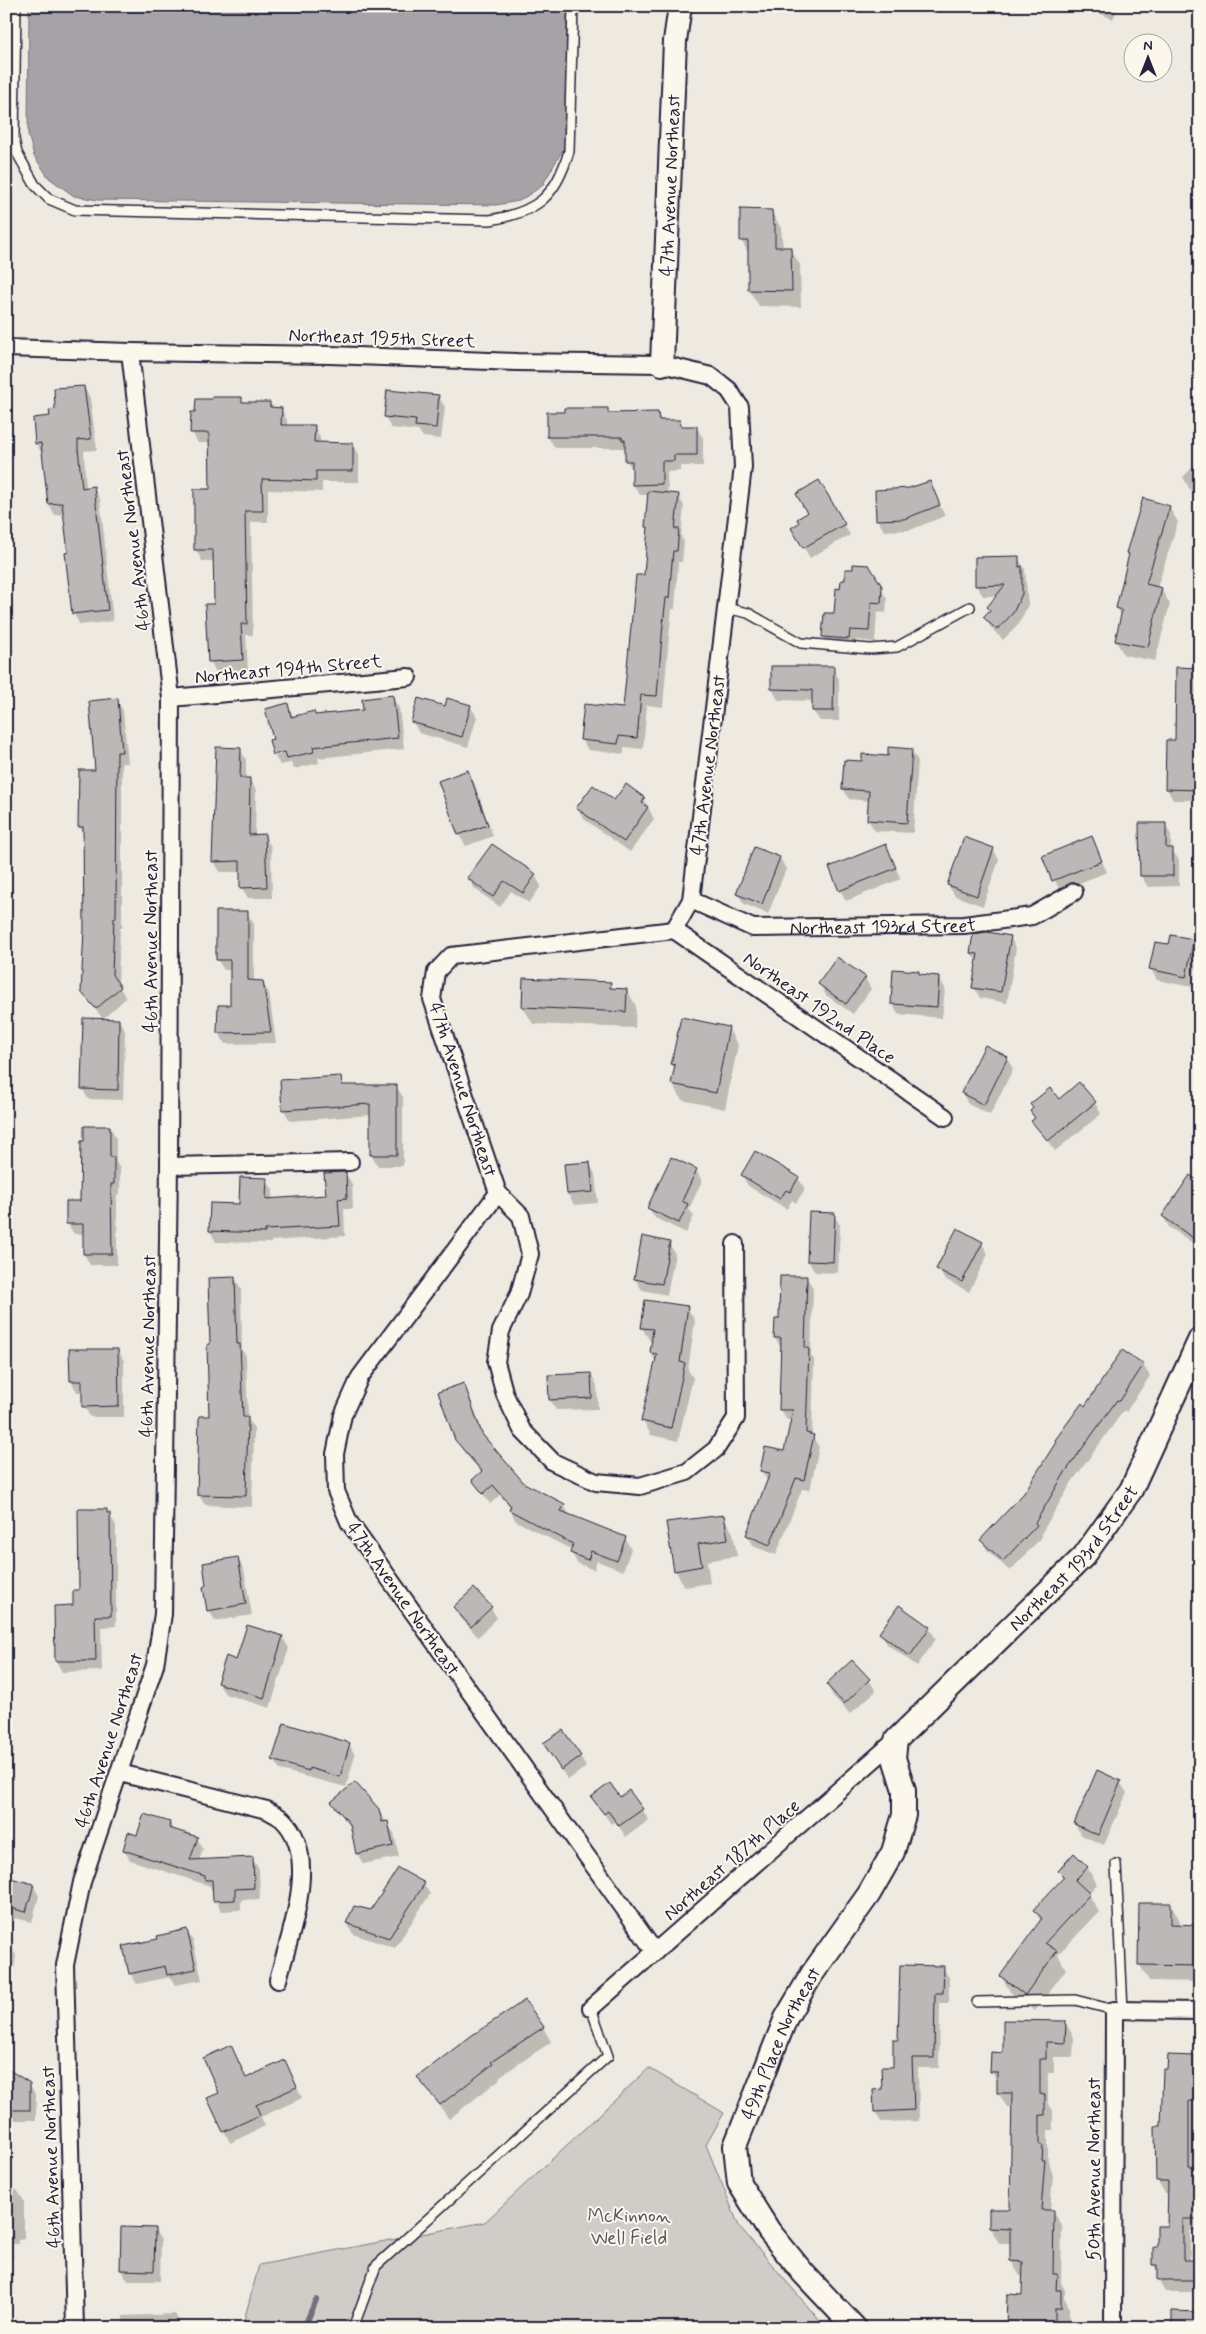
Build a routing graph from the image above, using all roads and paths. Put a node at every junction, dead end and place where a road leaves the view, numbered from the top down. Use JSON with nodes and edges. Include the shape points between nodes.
{"nodes":[{"id":1,"x":16,"y":6,"type":"edge"},
{"id":2,"x":572,"y":6,"type":"edge"},
{"id":3,"x":680,"y":6,"type":"edge"},
{"id":4,"x":6,"y":348,"type":"edge"},
{"id":5,"x":130,"y":352,"type":"junction"},
{"id":6,"x":662,"y":364,"type":"junction"},
{"id":7,"x":740,"y":407,"type":"joint"},
{"id":8,"x":970,"y":607,"type":"dead end"},
{"id":9,"x":726,"y":608,"type":"junction"},
{"id":10,"x":408,"y":677,"type":"dead end"},
{"id":11,"x":171,"y":698,"type":"junction"},
{"id":12,"x":1074,"y":892,"type":"dead end"},
{"id":13,"x":691,"y":900,"type":"junction"},
{"id":14,"x":674,"y":930,"type":"junction"},
{"id":15,"x":944,"y":1117,"type":"dead end"},
{"id":16,"x":350,"y":1162,"type":"dead end"},
{"id":17,"x":169,"y":1166,"type":"junction"},
{"id":18,"x":498,"y":1193,"type":"junction"},
{"id":19,"x":735,"y":1244,"type":"dead end"},
{"id":20,"x":1200,"y":1340,"type":"edge"},
{"id":21,"x":896,"y":1740,"type":"junction"},
{"id":22,"x":120,"y":1773,"type":"junction"},
{"id":23,"x":1116,"y":1864,"type":"dead end"},
{"id":24,"x":655,"y":1952,"type":"junction"},
{"id":25,"x":278,"y":1980,"type":"dead end"},
{"id":26,"x":977,"y":2002,"type":"dead end"},
{"id":27,"x":592,"y":2008,"type":"joint"},
{"id":28,"x":1118,"y":2010,"type":"junction"},
{"id":29,"x":1200,"y":2011,"type":"edge"},
{"id":30,"x":75,"y":2328,"type":"edge"},
{"id":31,"x":353,"y":2328,"type":"edge"},
{"id":32,"x":855,"y":2328,"type":"edge"},
{"id":33,"x":1113,"y":2328,"type":"edge"}],
"edges":[{"from":1,"to":2,"type":"lane","via":[[14,139],[25,170],[49,199],[75,210],[490,220],[513,216],[534,206],[550,193],[563,173],[569,151]]},
{"from":3,"to":6,"type":"street","name":"47th Avenue Northeast","via":[[675,51]]},
{"from":4,"to":5,"type":"street","name":"Northeast 195th Street"},
{"from":5,"to":6,"type":"street","name":"Northeast 195th Street","via":[[330,354]]},
{"from":5,"to":11,"type":"street","name":"46th Avenue Northeast"},
{"from":6,"to":7,"type":"street","name":"Northeast 195th Street","via":[[711,376],[729,390]]},
{"from":7,"to":9,"type":"street","name":"47th Avenue Northeast","via":[[743,467]]},
{"from":8,"to":9,"type":"lane","via":[[897,647],[870,649],[801,643],[748,613]]},
{"from":9,"to":13,"type":"street","name":"47th Avenue Northeast"},
{"from":10,"to":11,"type":"street","name":"Northeast 194th Street"},
{"from":11,"to":17,"type":"street","name":"46th Avenue Northeast"},
{"from":12,"to":13,"type":"street","name":"Northeast 193rd Street","via":[[1032,916],[964,925],[753,928]]},
{"from":13,"to":14,"type":"street","name":"47th Avenue Northeast"},
{"from":14,"to":15,"type":"street","name":"Northeast 192nd Place"},
{"from":14,"to":18,"type":"street","name":"47th Avenue Northeast","via":[[451,956],[436,972],[432,999]]},
{"from":16,"to":17,"type":"street"},
{"from":17,"to":22,"type":"street","name":"46th Avenue Northeast","via":[[163,1614],[155,1665]]},
{"from":18,"to":19,"type":"street","via":[[521,1216],[530,1254],[519,1294],[501,1331],[496,1362],[505,1395],[522,1430],[553,1462],[596,1482],[640,1486],[687,1472],[716,1449],[736,1418]]},
{"from":18,"to":24,"type":"street","name":"47th Avenue Northeast","via":[[360,1377],[343,1415],[335,1454],[336,1491],[349,1522]]},
{"from":20,"to":21,"type":"street","name":"Northeast 193rd Street","via":[[1131,1490],[1084,1556]]},
{"from":21,"to":24,"type":"street","name":"Northeast 187th Place"},
{"from":21,"to":32,"type":"street","name":"49th Place Northeast","via":[[894,1758],[904,1790],[904,1815],[893,1852],[869,1894],[812,1974],[786,2018],[735,2146],[739,2183],[769,2231]]},
{"from":22,"to":25,"type":"street","via":[[267,1810],[283,1820],[295,1837],[301,1885]]},
{"from":22,"to":30,"type":"street","name":"46th Avenue Northeast","via":[[82,1882],[65,1965]]},
{"from":23,"to":28,"type":"lane"},
{"from":24,"to":27,"type":"street","name":"Northeast 187th Place"},
{"from":26,"to":28,"type":"lane","via":[[1075,2000]]},
{"from":27,"to":31,"type":"lane","via":[[608,2056],[376,2266]]},
{"from":28,"to":29,"type":"street"},
{"from":28,"to":33,"type":"street","name":"50th Avenue Northeast"}]}
